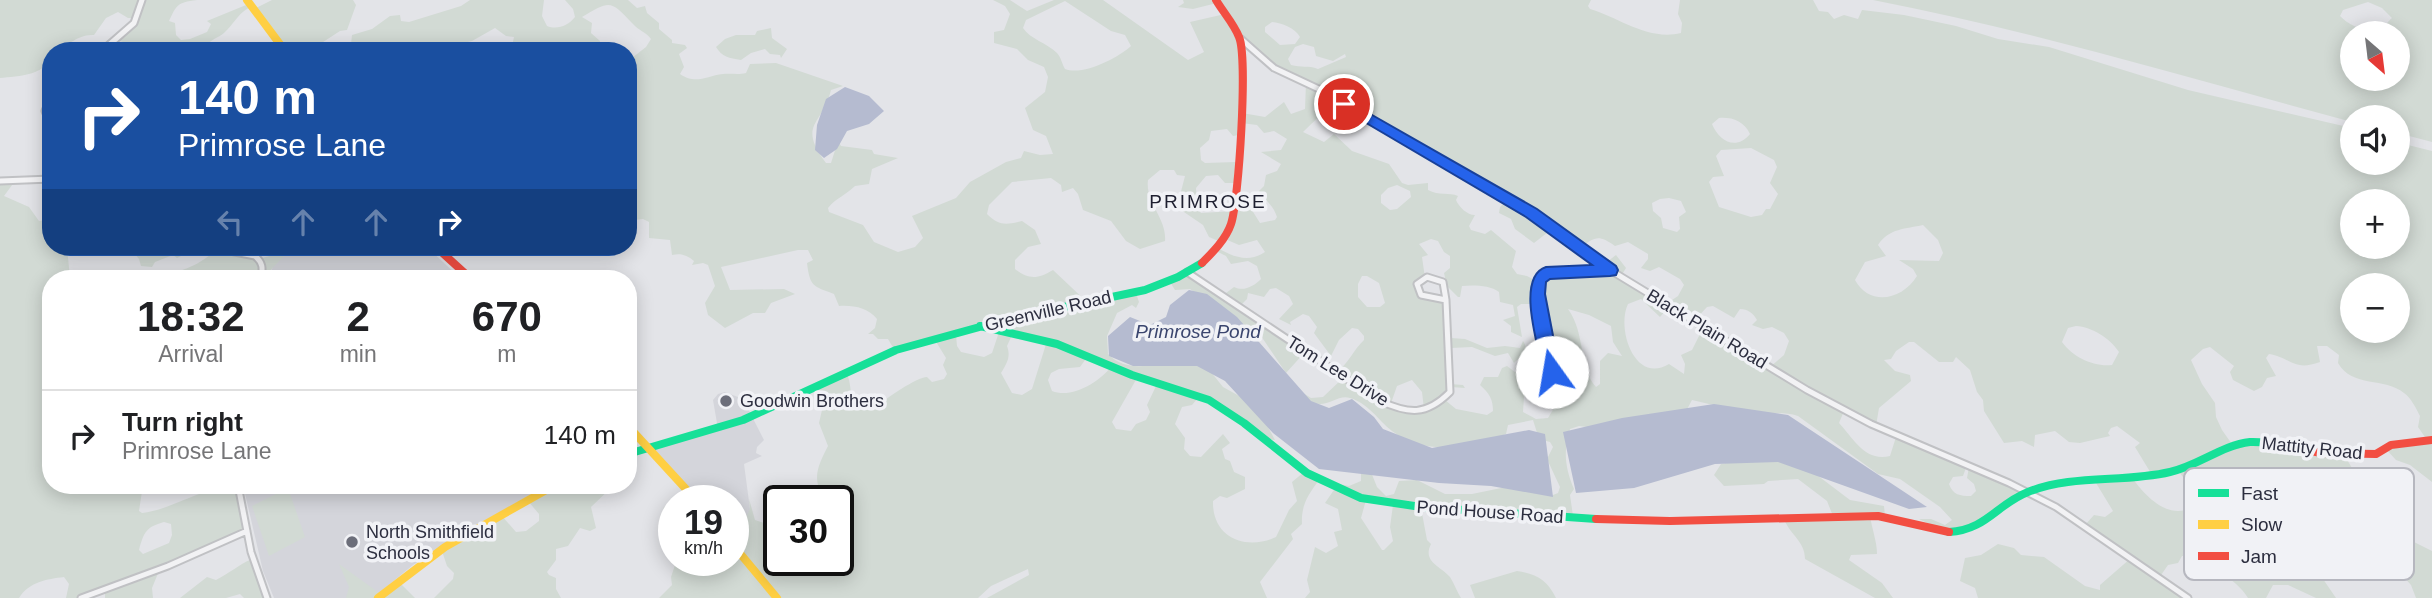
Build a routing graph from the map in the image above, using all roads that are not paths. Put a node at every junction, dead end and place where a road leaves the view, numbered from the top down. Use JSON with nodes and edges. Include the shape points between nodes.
{"nodes":[{"id":1,"x":142,"y":0,"type":"edge"},
{"id":2,"x":247,"y":0,"type":"edge"},
{"id":3,"x":1216,"y":0,"type":"edge"},
{"id":4,"x":1240,"y":38,"type":"junction"},
{"id":5,"x":112,"y":42,"type":"edge"},
{"id":6,"x":278,"y":42,"type":"edge"},
{"id":7,"x":42,"y":179,"type":"edge"},
{"id":8,"x":0,"y":181,"type":"edge"},
{"id":9,"x":446,"y":256,"type":"edge"},
{"id":10,"x":461,"y":270,"type":"edge"},
{"id":11,"x":1610,"y":270,"type":"junction"},
{"id":12,"x":1187,"y":272,"type":"junction"},
{"id":13,"x":1446,"y":300,"type":"junction"},
{"id":14,"x":980,"y":326,"type":"junction"},
{"id":15,"x":1532,"y":383,"type":"dead end"},
{"id":16,"x":637,"y":435,"type":"edge"},
{"id":17,"x":2432,"y":440,"type":"edge"},
{"id":18,"x":650,"y":447,"type":"junction"},
{"id":19,"x":637,"y":451,"type":"edge"},
{"id":20,"x":2184,"y":468,"type":"edge"},
{"id":21,"x":2186,"y":468,"type":"edge"},
{"id":22,"x":683,"y":485,"type":"edge"},
{"id":23,"x":2028,"y":492,"type":"junction"},
{"id":24,"x":240,"y":494,"type":"edge"},
{"id":25,"x":539,"y":494,"type":"edge"},
{"id":26,"x":247,"y":531,"type":"junction"},
{"id":27,"x":749,"y":564,"type":"edge"},
{"id":28,"x":81,"y":598,"type":"edge"},
{"id":29,"x":267,"y":598,"type":"edge"},
{"id":30,"x":378,"y":598,"type":"edge"},
{"id":31,"x":777,"y":598,"type":"edge"},
{"id":32,"x":2188,"y":598,"type":"edge"}],
"edges":[{"from":1,"to":5,"type":"street","via":[[142,14]]},
{"from":2,"to":6,"type":"main road"},
{"from":3,"to":4,"type":"main road","name":"Greenville Road"},
{"from":4,"to":11,"type":"street","name":"Black Plain Road","via":[[1274,68],[1323,91],[1531,213]]},
{"from":4,"to":12,"type":"main road","name":"Greenville Road","via":[[1244,62],[1235,215],[1216,249]]},
{"from":7,"to":8,"type":"street"},
{"from":9,"to":10,"type":"main road"},
{"from":11,"to":15,"type":"street","via":[[1546,273],[1539,280],[1537,294],[1552,372]]},
{"from":11,"to":23,"type":"street","name":"Black Plain Road","via":[[1829,403]]},
{"from":12,"to":13,"type":"street","name":"Tom Lee Drive","via":[[1357,386],[1403,411],[1423,411],[1450,392]]},
{"from":12,"to":14,"type":"main road","name":"Greenville Road","via":[[1145,290]]},
{"from":13,"to":13,"type":"street","via":[[1443,282],[1433,277],[1417,284],[1423,297]]},
{"from":14,"to":18,"type":"main road","name":"Greenville Road","via":[[896,350],[737,422]]},
{"from":14,"to":23,"type":"main road","name":"Pond House Road","via":[[1057,344],[1209,400],[1307,473],[1339,490],[1389,503],[1670,521],[1878,516],[1938,532],[1962,533]]},
{"from":16,"to":18,"type":"main road"},
{"from":17,"to":21,"type":"main road","name":"Mattity Road","via":[[2391,445],[2376,454],[2253,442]]},
{"from":18,"to":19,"type":"main road","name":"Greenville Road"},
{"from":18,"to":22,"type":"main road"},
{"from":20,"to":23,"type":"main road","name":"Mattity Road"},
{"from":23,"to":32,"type":"street","name":"Black Plain Road","via":[[2082,523]]},
{"from":24,"to":26,"type":"street"},
{"from":25,"to":30,"type":"main road","via":[[437,553]]},
{"from":26,"to":28,"type":"street"},
{"from":26,"to":29,"type":"street"},
{"from":27,"to":31,"type":"main road"}]}
